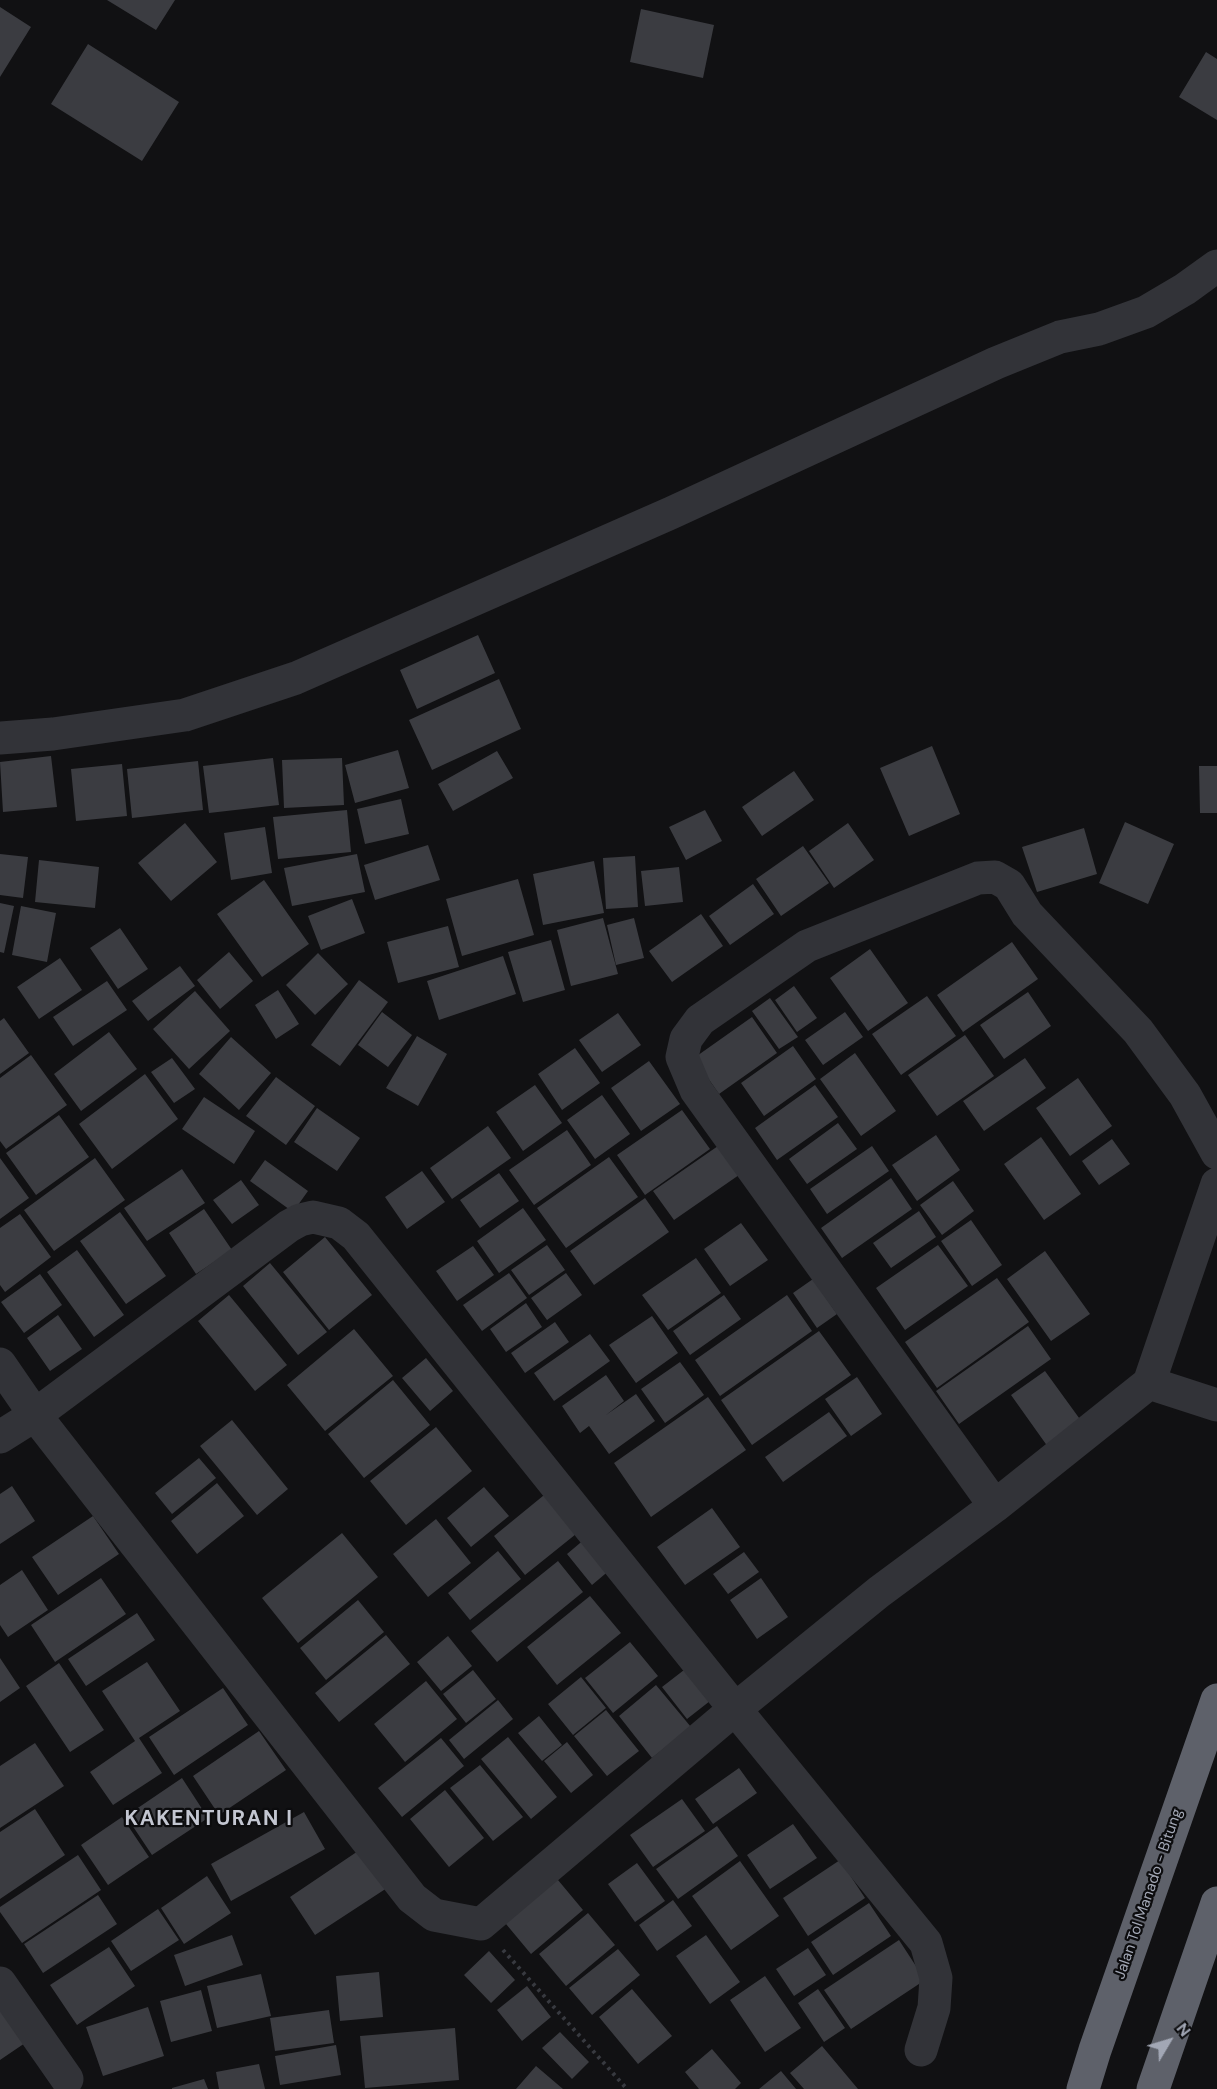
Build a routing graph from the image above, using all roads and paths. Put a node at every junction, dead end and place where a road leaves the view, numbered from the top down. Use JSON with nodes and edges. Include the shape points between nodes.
{"nodes":[{"id":1,"x":1217,"y":266,"type":"edge"},
{"id":2,"x":0,"y":738,"type":"edge"},
{"id":3,"x":1217,"y":1153,"type":"edge"},
{"id":4,"x":1217,"y":1184,"type":"edge"},
{"id":5,"x":0,"y":1364,"type":"edge"},
{"id":6,"x":1149,"y":1383,"type":"junction"},
{"id":7,"x":1217,"y":1405,"type":"edge"},
{"id":8,"x":35,"y":1415,"type":"junction"},
{"id":9,"x":0,"y":1437,"type":"edge"},
{"id":10,"x":994,"y":1506,"type":"junction"},
{"id":11,"x":1217,"y":1700,"type":"edge"},
{"id":12,"x":735,"y":1709,"type":"junction"},
{"id":13,"x":1217,"y":1903,"type":"edge"},
{"id":14,"x":481,"y":1924,"type":"junction"},
{"id":15,"x":0,"y":1983,"type":"edge"},
{"id":16,"x":921,"y":2050,"type":"dead end"},
{"id":17,"x":67,"y":2079,"type":"dead end"},
{"id":18,"x":627,"y":2089,"type":"edge"},
{"id":19,"x":1083,"y":2089,"type":"edge"},
{"id":20,"x":1153,"y":2089,"type":"edge"}],
"edges":[{"from":1,"to":2,"type":"street","via":[[1146,312],[1099,329],[1060,337],[996,363],[671,513],[296,678],[185,715]]},
{"from":3,"to":10,"type":"street","via":[[1185,1095],[1138,1031],[1027,914],[1009,885],[995,877],[978,878],[807,946],[700,1020],[686,1039],[682,1057],[696,1090]]},
{"from":4,"to":6,"type":"street"},
{"from":5,"to":8,"type":"street"},
{"from":6,"to":7,"type":"street"},
{"from":6,"to":10,"type":"street"},
{"from":8,"to":9,"type":"street"},
{"from":8,"to":12,"type":"street","via":[[289,1226],[313,1217],[339,1223],[356,1236]]},
{"from":8,"to":14,"type":"street","via":[[412,1898],[434,1915]]},
{"from":10,"to":12,"type":"street","via":[[879,1592]]},
{"from":11,"to":19,"type":"highway","name":"Jalan Tol Manado - Bitung"},
{"from":12,"to":14,"type":"street"},
{"from":12,"to":16,"type":"street","via":[[926,1943],[936,1978],[934,2008]]},
{"from":13,"to":20,"type":"highway"},
{"from":14,"to":18,"type":"path"},
{"from":15,"to":17,"type":"street"}]}
